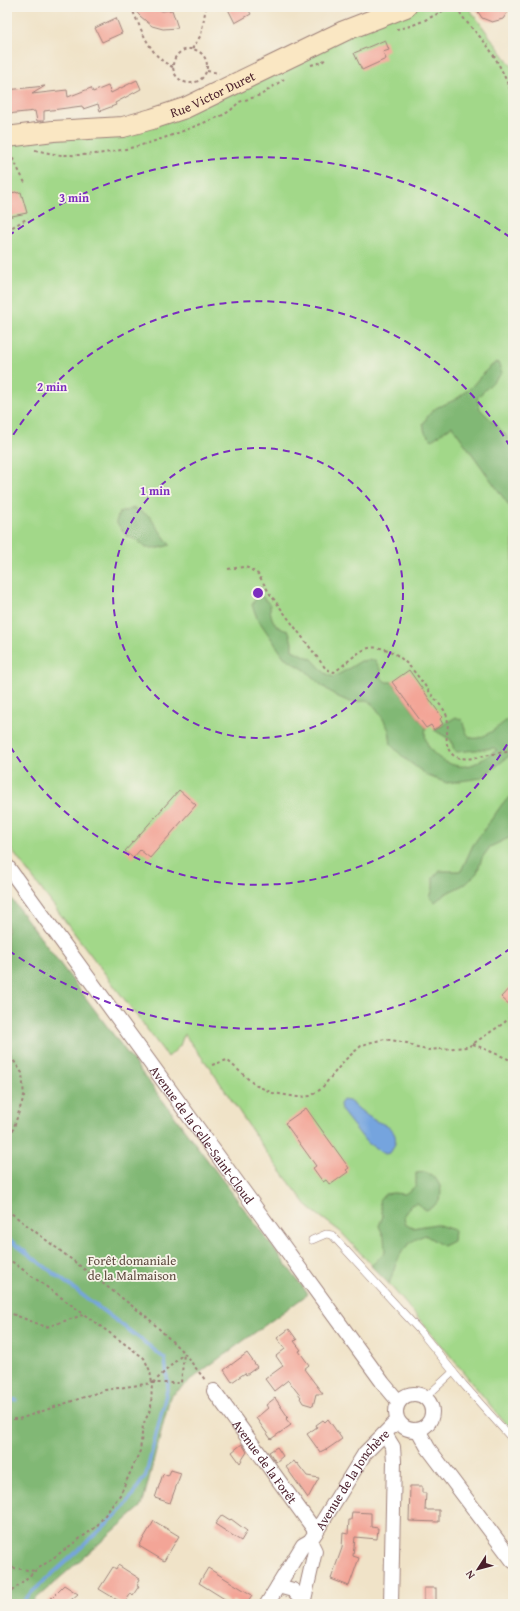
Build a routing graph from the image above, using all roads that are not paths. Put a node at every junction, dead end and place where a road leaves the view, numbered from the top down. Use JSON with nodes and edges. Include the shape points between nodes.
{"nodes":[{"id":1,"x":406,"y":7,"type":"edge"},
{"id":2,"x":8,"y":145,"type":"edge"},
{"id":3,"x":7,"y":866,"type":"edge"},
{"id":4,"x":312,"y":1240,"type":"dead end"},
{"id":5,"x":453,"y":1372,"type":"junction"},
{"id":6,"x":214,"y":1391,"type":"road end"},
{"id":7,"x":426,"y":1397,"type":"junction"},
{"id":8,"x":398,"y":1401,"type":"junction"},
{"id":9,"x":398,"y":1421,"type":"junction"},
{"id":10,"x":418,"y":1430,"type":"junction"},
{"id":11,"x":385,"y":1434,"type":"junction"},
{"id":12,"x":513,"y":1440,"type":"edge"},
{"id":13,"x":313,"y":1537,"type":"junction"},
{"id":14,"x":513,"y":1561,"type":"edge"},
{"id":15,"x":278,"y":1586,"type":"junction"},
{"id":16,"x":303,"y":1602,"type":"edge"},
{"id":17,"x":267,"y":1604,"type":"edge"},
{"id":18,"x":391,"y":1604,"type":"edge"}],
"edges":[{"from":1,"to":2,"type":"street","name":"Rue Victor Duret","via":[[344,31],[185,108],[122,127],[53,131]]},
{"from":3,"to":8,"type":"street","name":"Avenue de la Celle-Saint-Cloud"},
{"from":4,"to":5,"type":"lane","via":[[326,1234],[332,1235],[421,1332]]},
{"from":5,"to":7,"type":"lane"},
{"from":5,"to":12,"type":"lane"},
{"from":6,"to":13,"type":"street","name":"Avenue de la Forêt"},
{"from":7,"to":8,"type":"street","via":[[411,1393]]},
{"from":7,"to":10,"type":"street","via":[[432,1412],[426,1426]]},
{"from":8,"to":9,"type":"street","via":[[395,1414]]},
{"from":9,"to":10,"type":"street","via":[[403,1427]]},
{"from":9,"to":11,"type":"street","name":"Avenue de la Jonchère"},
{"from":10,"to":14,"type":"street","via":[[428,1448]]},
{"from":11,"to":13,"type":"street","name":"Avenue de la Jonchère","via":[[365,1453]]},
{"from":11,"to":18,"type":"street","via":[[393,1447],[394,1461]]},
{"from":13,"to":15,"type":"street","name":"Avenue de la Jonchère","via":[[303,1545]]},
{"from":13,"to":16,"type":"street","via":[[315,1551]]},
{"from":15,"to":16,"type":"street","via":[[293,1590]]},
{"from":15,"to":17,"type":"street","name":"Avenue de la Jonchère"}]}
